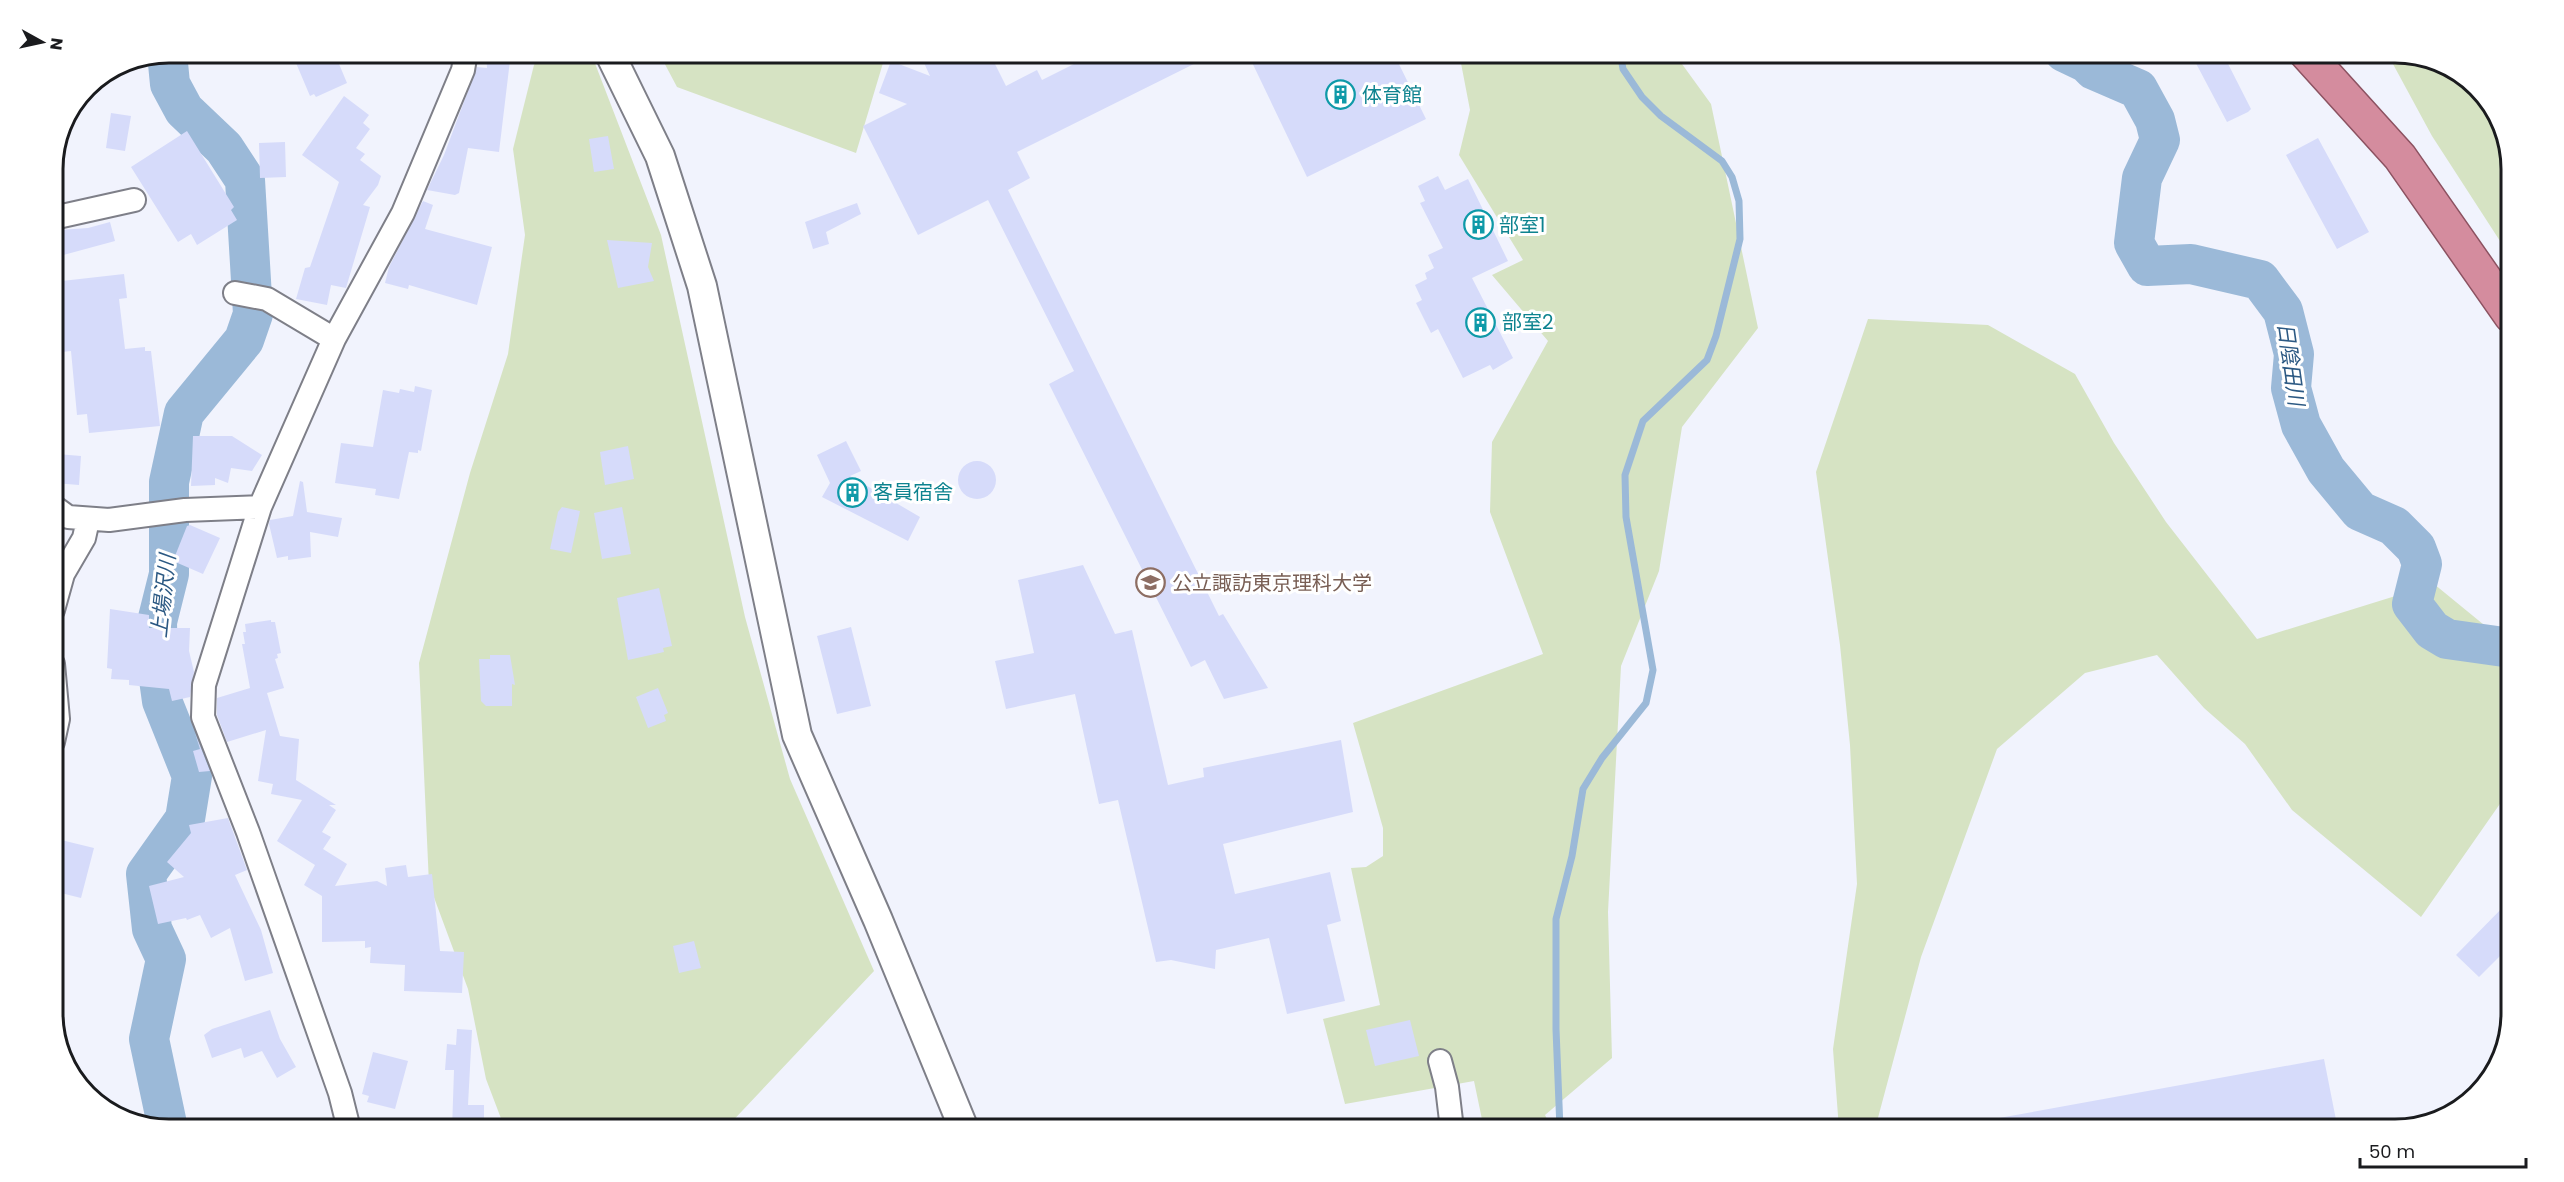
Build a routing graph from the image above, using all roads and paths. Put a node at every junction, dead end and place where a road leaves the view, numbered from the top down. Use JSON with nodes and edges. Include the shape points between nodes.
{"nodes":[{"id":1,"x":464,"y":63,"type":"edge"},
{"id":2,"x":614,"y":63,"type":"edge"},
{"id":3,"x":2315,"y":63,"type":"edge"},
{"id":4,"x":134,"y":200,"type":"dead end"},
{"id":5,"x":63,"y":216,"type":"edge"},
{"id":6,"x":235,"y":292,"type":"dead end"},
{"id":7,"x":2501,"y":302,"type":"edge"},
{"id":8,"x":334,"y":339,"type":"junction"},
{"id":9,"x":260,"y":507,"type":"junction"},
{"id":10,"x":63,"y":513,"type":"edge"},
{"id":11,"x":88,"y":520,"type":"junction"},
{"id":12,"x":63,"y":574,"type":"edge"},
{"id":13,"x":1440,"y":1061,"type":"dead end"},
{"id":14,"x":346,"y":1119,"type":"edge"},
{"id":15,"x":959,"y":1119,"type":"edge"},
{"id":16,"x":1451,"y":1119,"type":"edge"}],
"edges":[{"from":1,"to":8,"type":"street","via":[[403,213]]},
{"from":2,"to":15,"type":"street","via":[[660,156],[702,286],[797,735]]},
{"from":3,"to":7,"type":"highway","via":[[2400,157]]},
{"from":4,"to":5,"type":"street"},
{"from":6,"to":8,"type":"street","via":[[267,299]]},
{"from":8,"to":9,"type":"street"},
{"from":9,"to":11,"type":"street"},
{"from":9,"to":14,"type":"street","via":[[204,685],[203,717],[263,875]]},
{"from":10,"to":11,"type":"street"},
{"from":11,"to":12,"type":"street","via":[[84,538]]},
{"from":13,"to":16,"type":"street"}]}
